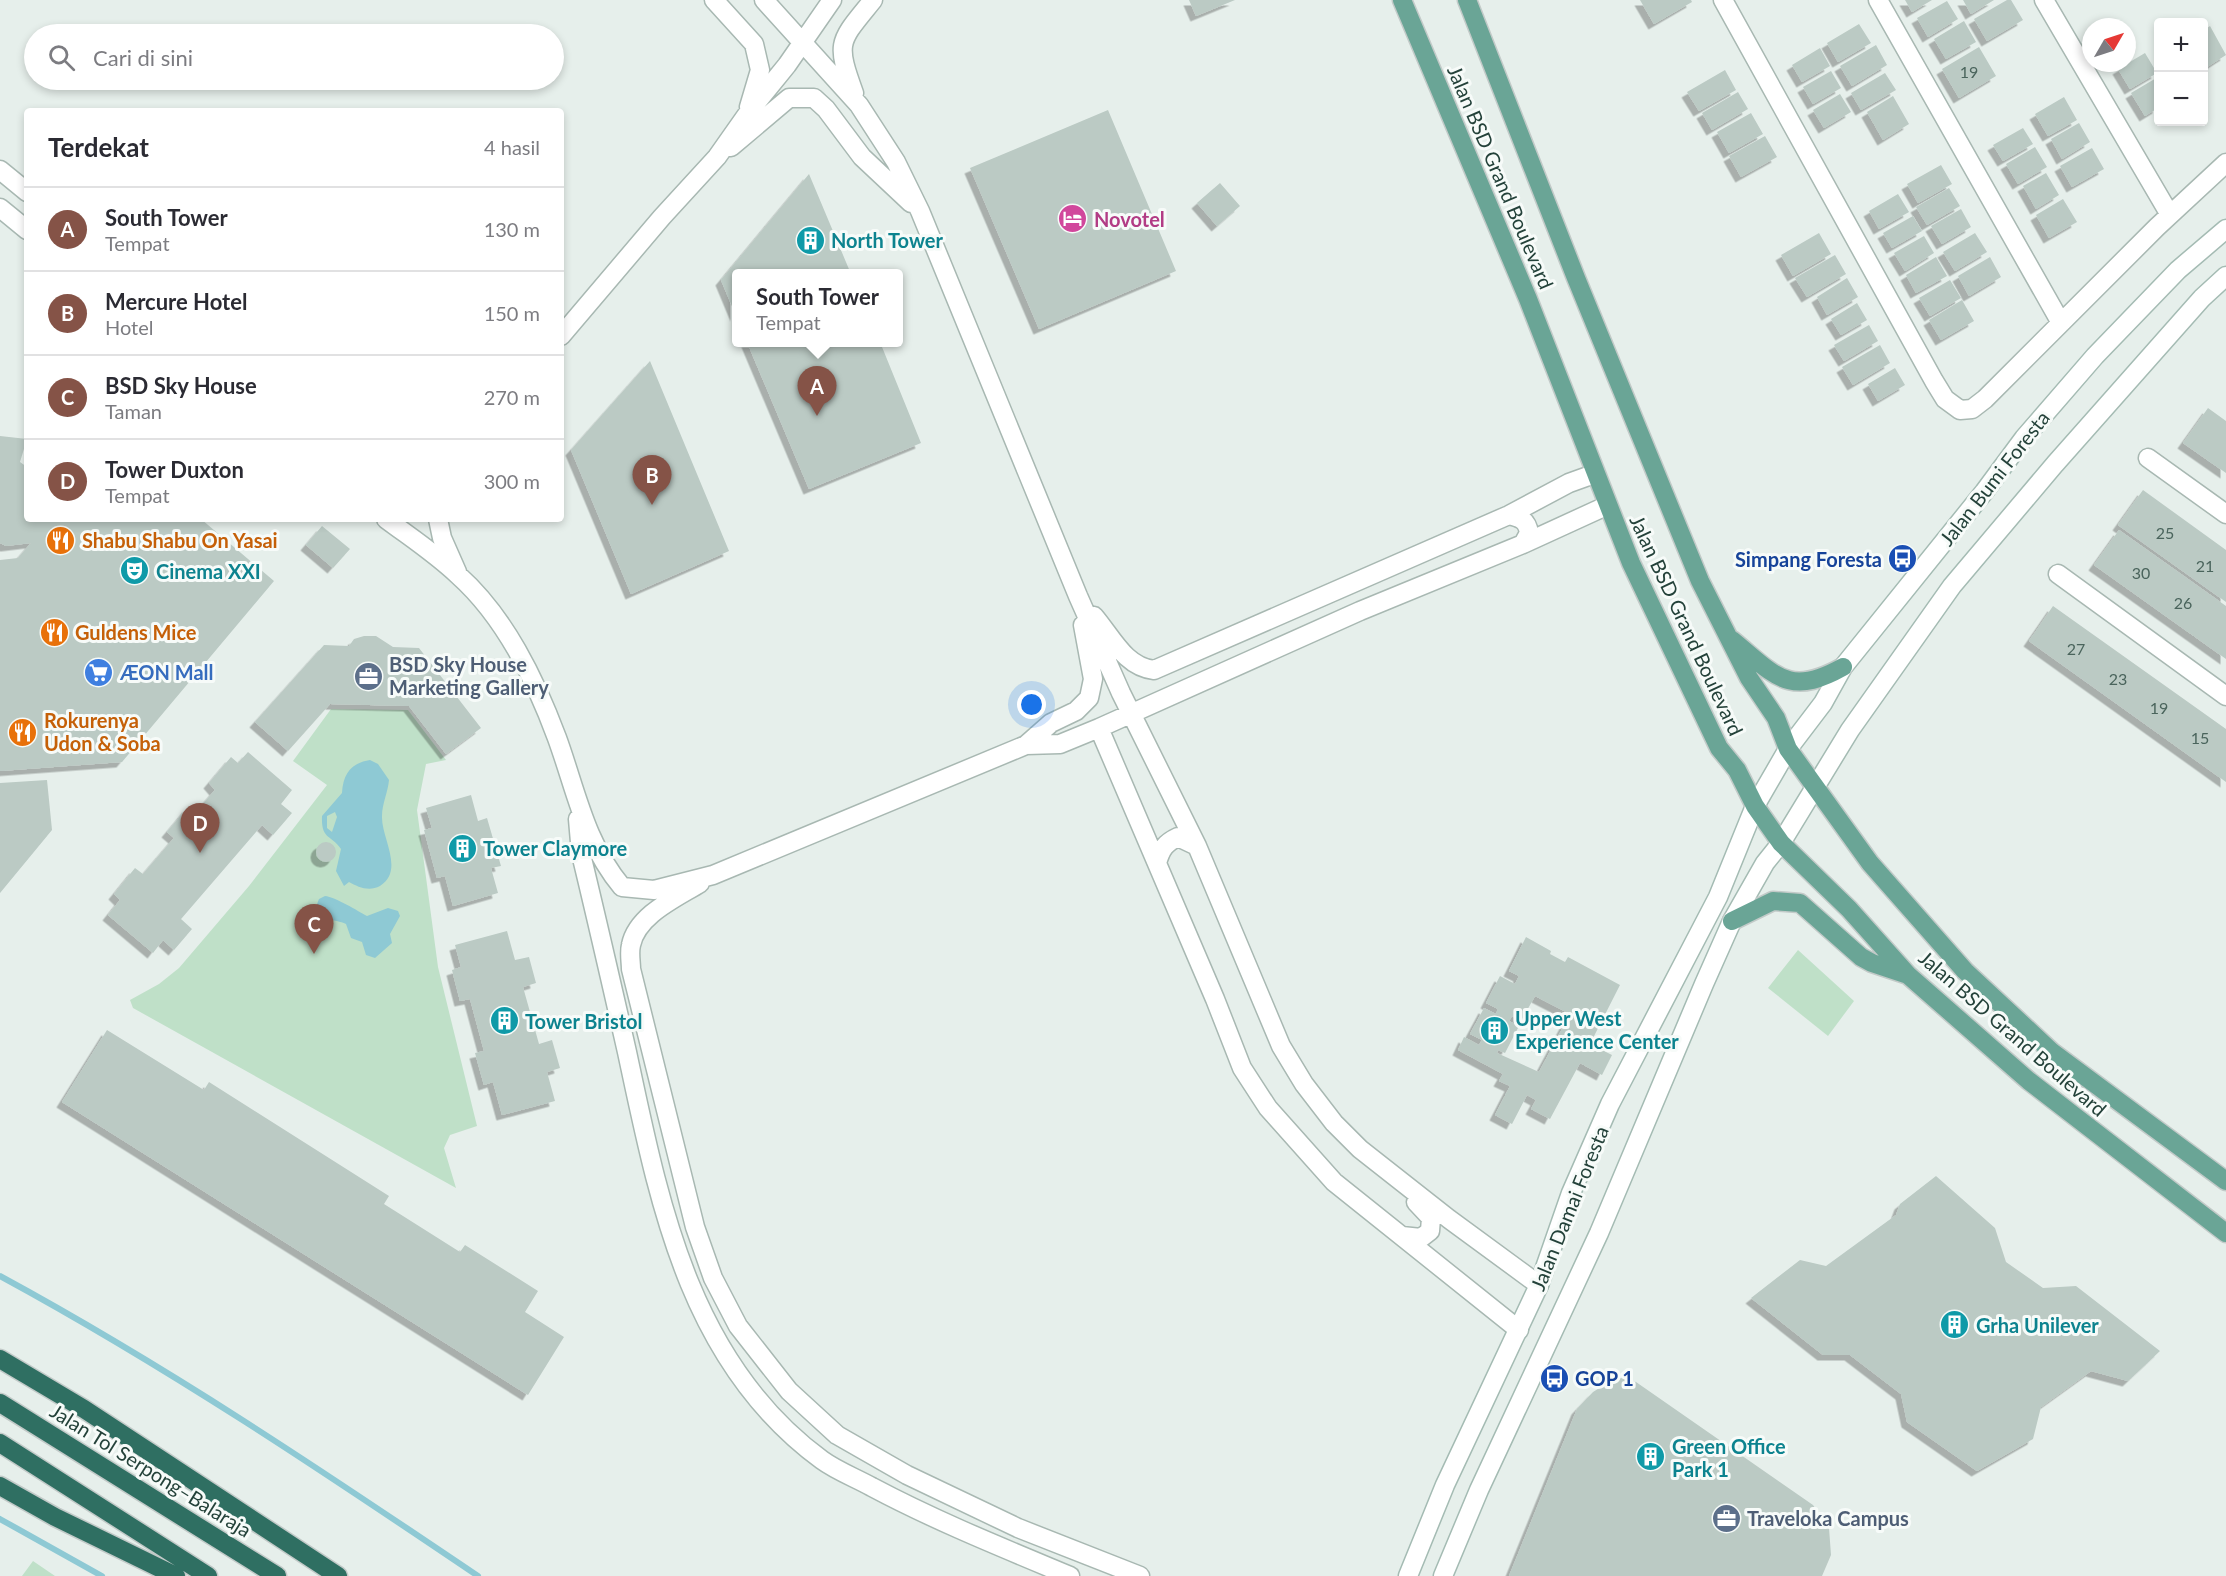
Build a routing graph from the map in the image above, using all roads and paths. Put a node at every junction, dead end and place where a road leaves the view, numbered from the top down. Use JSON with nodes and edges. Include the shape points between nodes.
{"nodes":[{"id":1,"x":714,"y":0,"type":"edge"},
{"id":2,"x":764,"y":0,"type":"edge"},
{"id":3,"x":832,"y":0,"type":"edge"},
{"id":4,"x":873,"y":0,"type":"edge"},
{"id":5,"x":1402,"y":0,"type":"edge"},
{"id":6,"x":1467,"y":0,"type":"edge"},
{"id":7,"x":1723,"y":0,"type":"edge"},
{"id":8,"x":1878,"y":0,"type":"edge"},
{"id":9,"x":2044,"y":0,"type":"edge"},
{"id":10,"x":802,"y":42,"type":"junction"},
{"id":11,"x":859,"y":105,"type":"junction"},
{"id":12,"x":748,"y":112,"type":"junction"},
{"id":13,"x":717,"y":157,"type":"junction"},
{"id":14,"x":2226,"y":164,"type":"edge"},
{"id":15,"x":0,"y":170,"type":"edge"},
{"id":16,"x":24,"y":190,"type":"edge"},
{"id":17,"x":0,"y":208,"type":"edge"},
{"id":18,"x":920,"y":210,"type":"junction"},
{"id":19,"x":2170,"y":215,"type":"junction"},
{"id":20,"x":24,"y":228,"type":"edge"},
{"id":21,"x":2226,"y":229,"type":"edge"},
{"id":22,"x":2226,"y":276,"type":"edge"},
{"id":23,"x":2061,"y":323,"type":"junction"},
{"id":24,"x":564,"y":332,"type":"edge"},
{"id":25,"x":2148,"y":458,"type":"dead end"},
{"id":26,"x":1594,"y":474,"type":"junction"},
{"id":27,"x":1606,"y":506,"type":"junction"},
{"id":28,"x":2226,"y":514,"type":"edge"},
{"id":29,"x":1509,"y":515,"type":"junction"},
{"id":30,"x":390,"y":522,"type":"edge"},
{"id":31,"x":439,"y":522,"type":"edge"},
{"id":32,"x":1523,"y":544,"type":"junction"},
{"id":33,"x":458,"y":574,"type":"junction"},
{"id":34,"x":2058,"y":574,"type":"dead end"},
{"id":35,"x":1078,"y":596,"type":"junction"},
{"id":36,"x":1726,"y":635,"type":"junction"},
{"id":37,"x":1844,"y":668,"type":"junction"},
{"id":38,"x":2226,"y":696,"type":"edge"},
{"id":39,"x":1131,"y":713,"type":"junction"},
{"id":40,"x":1099,"y":728,"type":"junction"},
{"id":41,"x":1026,"y":745,"type":"junction"},
{"id":42,"x":1788,"y":749,"type":"junction"},
{"id":43,"x":1815,"y":788,"type":"junction"},
{"id":44,"x":576,"y":801,"type":"junction"},
{"id":45,"x":1755,"y":806,"type":"junction"},
{"id":46,"x":1781,"y":843,"type":"junction"},
{"id":47,"x":1197,"y":846,"type":"junction"},
{"id":48,"x":1157,"y":863,"type":"junction"},
{"id":49,"x":713,"y":875,"type":"junction"},
{"id":50,"x":1732,"y":921,"type":"junction"},
{"id":51,"x":631,"y":969,"type":"junction"},
{"id":52,"x":610,"y":974,"type":"junction"},
{"id":53,"x":1908,"y":975,"type":"junction"},
{"id":54,"x":1396,"y":1177,"type":"junction"},
{"id":55,"x":2226,"y":1181,"type":"edge"},
{"id":56,"x":2226,"y":1233,"type":"edge"},
{"id":57,"x":1402,"y":1236,"type":"junction"},
{"id":58,"x":1539,"y":1285,"type":"junction"},
{"id":59,"x":1520,"y":1330,"type":"junction"},
{"id":60,"x":0,"y":1359,"type":"edge"},
{"id":61,"x":0,"y":1403,"type":"edge"},
{"id":62,"x":0,"y":1443,"type":"edge"},
{"id":63,"x":0,"y":1486,"type":"edge"},
{"id":64,"x":177,"y":1576,"type":"edge"},
{"id":65,"x":208,"y":1576,"type":"edge"},
{"id":66,"x":277,"y":1576,"type":"edge"},
{"id":67,"x":338,"y":1576,"type":"edge"},
{"id":68,"x":1070,"y":1576,"type":"edge"},
{"id":69,"x":1140,"y":1576,"type":"edge"},
{"id":70,"x":1408,"y":1576,"type":"edge"},
{"id":71,"x":1443,"y":1576,"type":"edge"}],
"edges":[{"from":1,"to":12,"type":"street","via":[[754,44],[758,57],[760,70]]},
{"from":2,"to":10,"type":"street"},
{"from":3,"to":10,"type":"street"},
{"from":4,"to":11,"type":"street","via":[[843,36],[841,47]]},
{"from":5,"to":26,"type":"main road","name":"Jalan BSD Grand Boulevard","via":[[1528,300]]},
{"from":6,"to":36,"type":"main road","name":"Jalan BSD Grand Boulevard","via":[[1575,278]]},
{"from":7,"to":23,"type":"street","via":[[1945,399],[1960,410],[1972,409]]},
{"from":8,"to":23,"type":"street"},
{"from":9,"to":19,"type":"street"},
{"from":10,"to":11,"type":"street"},
{"from":10,"to":12,"type":"street"},
{"from":11,"to":18,"type":"street","via":[[896,162]]},
{"from":12,"to":13,"type":"street"},
{"from":13,"to":18,"type":"street","via":[[789,98],[814,98],[862,157]]},
{"from":13,"to":24,"type":"street"},
{"from":14,"to":19,"type":"street"},
{"from":15,"to":16,"type":"street"},
{"from":17,"to":20,"type":"street"},
{"from":18,"to":35,"type":"street"},
{"from":19,"to":23,"type":"street"},
{"from":21,"to":37,"type":"street","name":"Jalan Bumi Foresta","via":[[2178,270],[2087,364],[2024,438]]},
{"from":22,"to":43,"type":"street","name":"Jalan Bumi Foresta","via":[[2055,464],[1952,586],[1850,730]]},
{"from":25,"to":28,"type":"street"},
{"from":26,"to":27,"type":"main road","name":"Jalan BSD Grand Boulevard"},
{"from":26,"to":29,"type":"street"},
{"from":27,"to":32,"type":"street"},
{"from":27,"to":45,"type":"main road","name":"Jalan BSD Grand Boulevard","via":[[1654,618],[1719,748],[1737,770]]},
{"from":29,"to":32,"type":"street","via":[[1523,519],[1528,526]]},
{"from":29,"to":35,"type":"street","via":[[1154,670],[1140,669],[1126,659]]},
{"from":30,"to":33,"type":"street"},
{"from":31,"to":33,"type":"street"},
{"from":32,"to":39,"type":"street","via":[[1359,611]]},
{"from":33,"to":44,"type":"street","via":[[513,643],[556,737]]},
{"from":34,"to":38,"type":"street"},
{"from":35,"to":39,"type":"street"},
{"from":35,"to":41,"type":"street","via":[[1093,679],[1089,698]]},
{"from":36,"to":37,"type":"main road","via":[[1773,674],[1796,683],[1821,680]]},
{"from":36,"to":42,"type":"main road","name":"Jalan BSD Grand Boulevard","via":[[1776,718]]},
{"from":37,"to":42,"type":"street","name":"Jalan Bumi Foresta"},
{"from":39,"to":40,"type":"street"},
{"from":39,"to":47,"type":"street"},
{"from":40,"to":41,"type":"street","via":[[1060,744]]},
{"from":40,"to":48,"type":"street"},
{"from":41,"to":49,"type":"street"},
{"from":42,"to":43,"type":"main road","name":"Jalan BSD Grand Boulevard"},
{"from":42,"to":45,"type":"street","name":"Jalan Damai Foresta"},
{"from":43,"to":46,"type":"street","name":"Jalan Damai Foresta"},
{"from":43,"to":55,"type":"main road","name":"Jalan BSD Grand Boulevard","via":[[1902,903],[1990,996],[2052,1052]]},
{"from":44,"to":49,"type":"street","via":[[603,865],[622,887],[654,890]]},
{"from":44,"to":52,"type":"street","via":[[581,854]]},
{"from":45,"to":46,"type":"main road","name":"Jalan BSD Grand Boulevard"},
{"from":45,"to":58,"type":"street","name":"Jalan Damai Foresta","via":[[1718,897],[1611,1104],[1571,1193]]},
{"from":46,"to":50,"type":"street","name":"Jalan Damai Foresta"},
{"from":46,"to":53,"type":"main road","name":"Jalan BSD Grand Boulevard","via":[[1849,909]]},
{"from":47,"to":48,"type":"street","via":[[1178,837],[1161,849]]},
{"from":47,"to":54,"type":"street","via":[[1281,1046],[1334,1123]]},
{"from":48,"to":57,"type":"street","via":[[1242,1068],[1268,1108],[1334,1182]]},
{"from":49,"to":51,"type":"street","via":[[661,908],[636,931],[631,946]]},
{"from":50,"to":53,"type":"main road","via":[[1773,901],[1800,903],[1861,957]]},
{"from":50,"to":71,"type":"street","name":"Jalan Damai Foresta","via":[[1599,1233]]},
{"from":51,"to":52,"type":"street"},
{"from":51,"to":69,"type":"street","via":[[695,1227],[713,1278],[738,1326],[789,1391],[837,1435],[907,1476],[1018,1528]]},
{"from":52,"to":68,"type":"street","via":[[670,1231],[690,1289],[718,1343],[745,1382],[769,1412],[822,1461],[908,1507]]},
{"from":53,"to":56,"type":"main road","name":"Jalan BSD Grand Boulevard","via":[[2029,1081]]},
{"from":54,"to":57,"type":"street","via":[[1431,1218],[1430,1231],[1421,1238]]},
{"from":54,"to":58,"type":"street"},
{"from":57,"to":59,"type":"street"},
{"from":58,"to":59,"type":"street","name":"Jalan Damai Foresta"},
{"from":59,"to":70,"type":"street","name":"Jalan Damai Foresta","via":[[1445,1485]]},
{"from":60,"to":67,"type":"highway","via":[[84,1408]]},
{"from":61,"to":66,"type":"highway","name":"Jalan Tol Serpong–Balaraja"},
{"from":62,"to":65,"type":"highway"},
{"from":63,"to":64,"type":"highway"}]}
